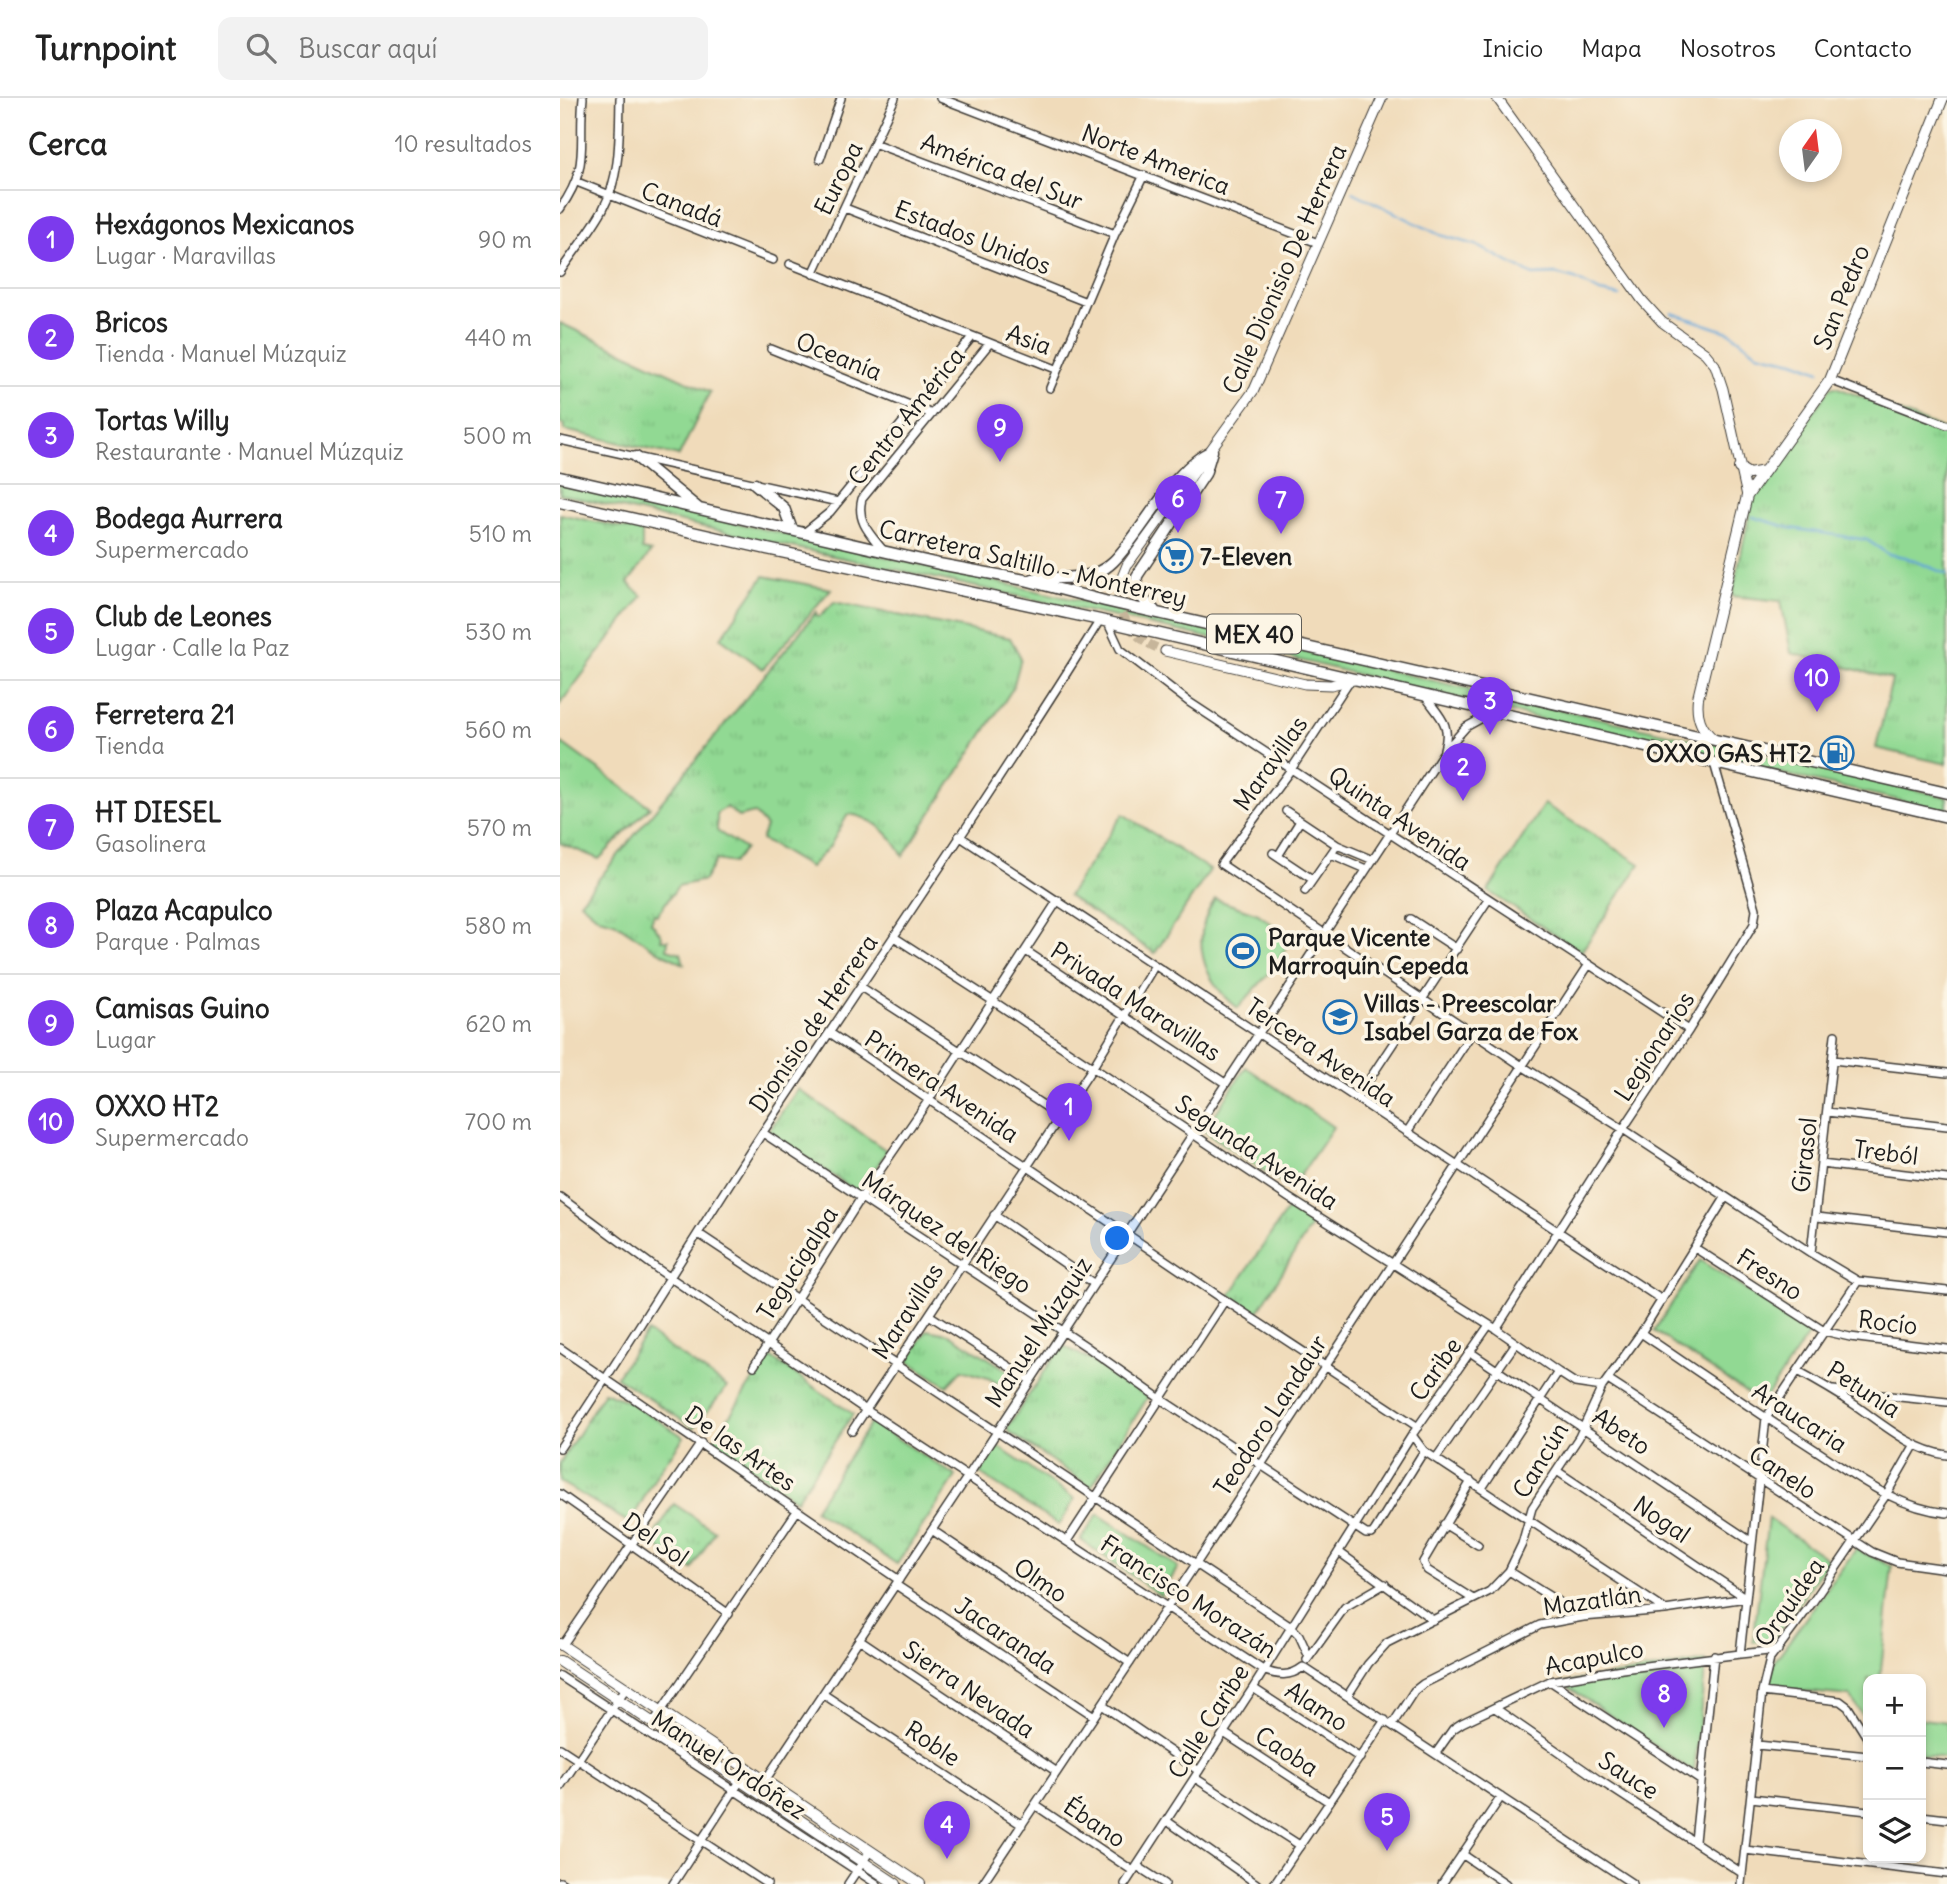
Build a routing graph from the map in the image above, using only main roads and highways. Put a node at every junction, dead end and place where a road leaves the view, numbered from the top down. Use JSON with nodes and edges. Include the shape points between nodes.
{"nodes":[{"id":1,"x":1943,"y":98,"type":"edge"},
{"id":2,"x":636,"y":457,"type":"road end"},
{"id":3,"x":1739,"y":468,"type":"road end"},
{"id":4,"x":1765,"y":471,"type":"junction"},
{"id":5,"x":560,"y":477,"type":"edge"},
{"id":6,"x":755,"y":485,"type":"road end"},
{"id":7,"x":560,"y":502,"type":"edge"},
{"id":8,"x":700,"y":510,"type":"junction"},
{"id":9,"x":792,"y":530,"type":"junction"},
{"id":10,"x":1025,"y":580,"type":"junction"},
{"id":11,"x":1159,"y":613,"type":"junction"},
{"id":12,"x":1713,"y":739,"type":"junction"},
{"id":13,"x":1947,"y":793,"type":"edge"},
{"id":14,"x":1947,"y":817,"type":"edge"},
{"id":15,"x":561,"y":1645,"type":"edge"},
{"id":16,"x":560,"y":1661,"type":"edge"},
{"id":17,"x":895,"y":1884,"type":"edge"},
{"id":18,"x":920,"y":1884,"type":"edge"}],
"edges":[{"from":1,"to":4,"type":"main road","name":"San Pedro","via":[[1830,380]]},
{"from":2,"to":8,"type":"main road"},
{"from":3,"to":4,"type":"main road","via":[[1749,474]]},
{"from":4,"to":12,"type":"main road","name":"San Pedro","via":[[1747,496],[1698,698],[1699,718]]},
{"from":5,"to":8,"type":"main road","name":"Carretera Saltillo - Monterrey","number":"MEX 40"},
{"from":6,"to":9,"type":"main road","via":[[784,508]]},
{"from":7,"to":14,"type":"main road","name":"Carretera Saltillo - Monterrey","number":"MEX 40","via":[[1104,620]]},
{"from":8,"to":9,"type":"main road","name":"Carretera Saltillo - Monterrey","number":"MEX 40"},
{"from":9,"to":10,"type":"main road","name":"Carretera Saltillo - Monterrey","number":"MEX 40"},
{"from":10,"to":11,"type":"main road","name":"Carretera Saltillo - Monterrey","number":"MEX 40"},
{"from":10,"to":11,"type":"main road","via":[[1105,569],[1185,468],[1212,451],[1205,474],[1138,576],[1141,597]]},
{"from":11,"to":12,"type":"main road","name":"Carretera Saltillo - Monterrey","number":"MEX 40"},
{"from":12,"to":13,"type":"main road","name":"Carretera Saltillo - Monterrey","number":"MEX 40"},
{"from":15,"to":18,"type":"main road"},
{"from":16,"to":17,"type":"main road","via":[[758,1791],[859,1866]]}]}
